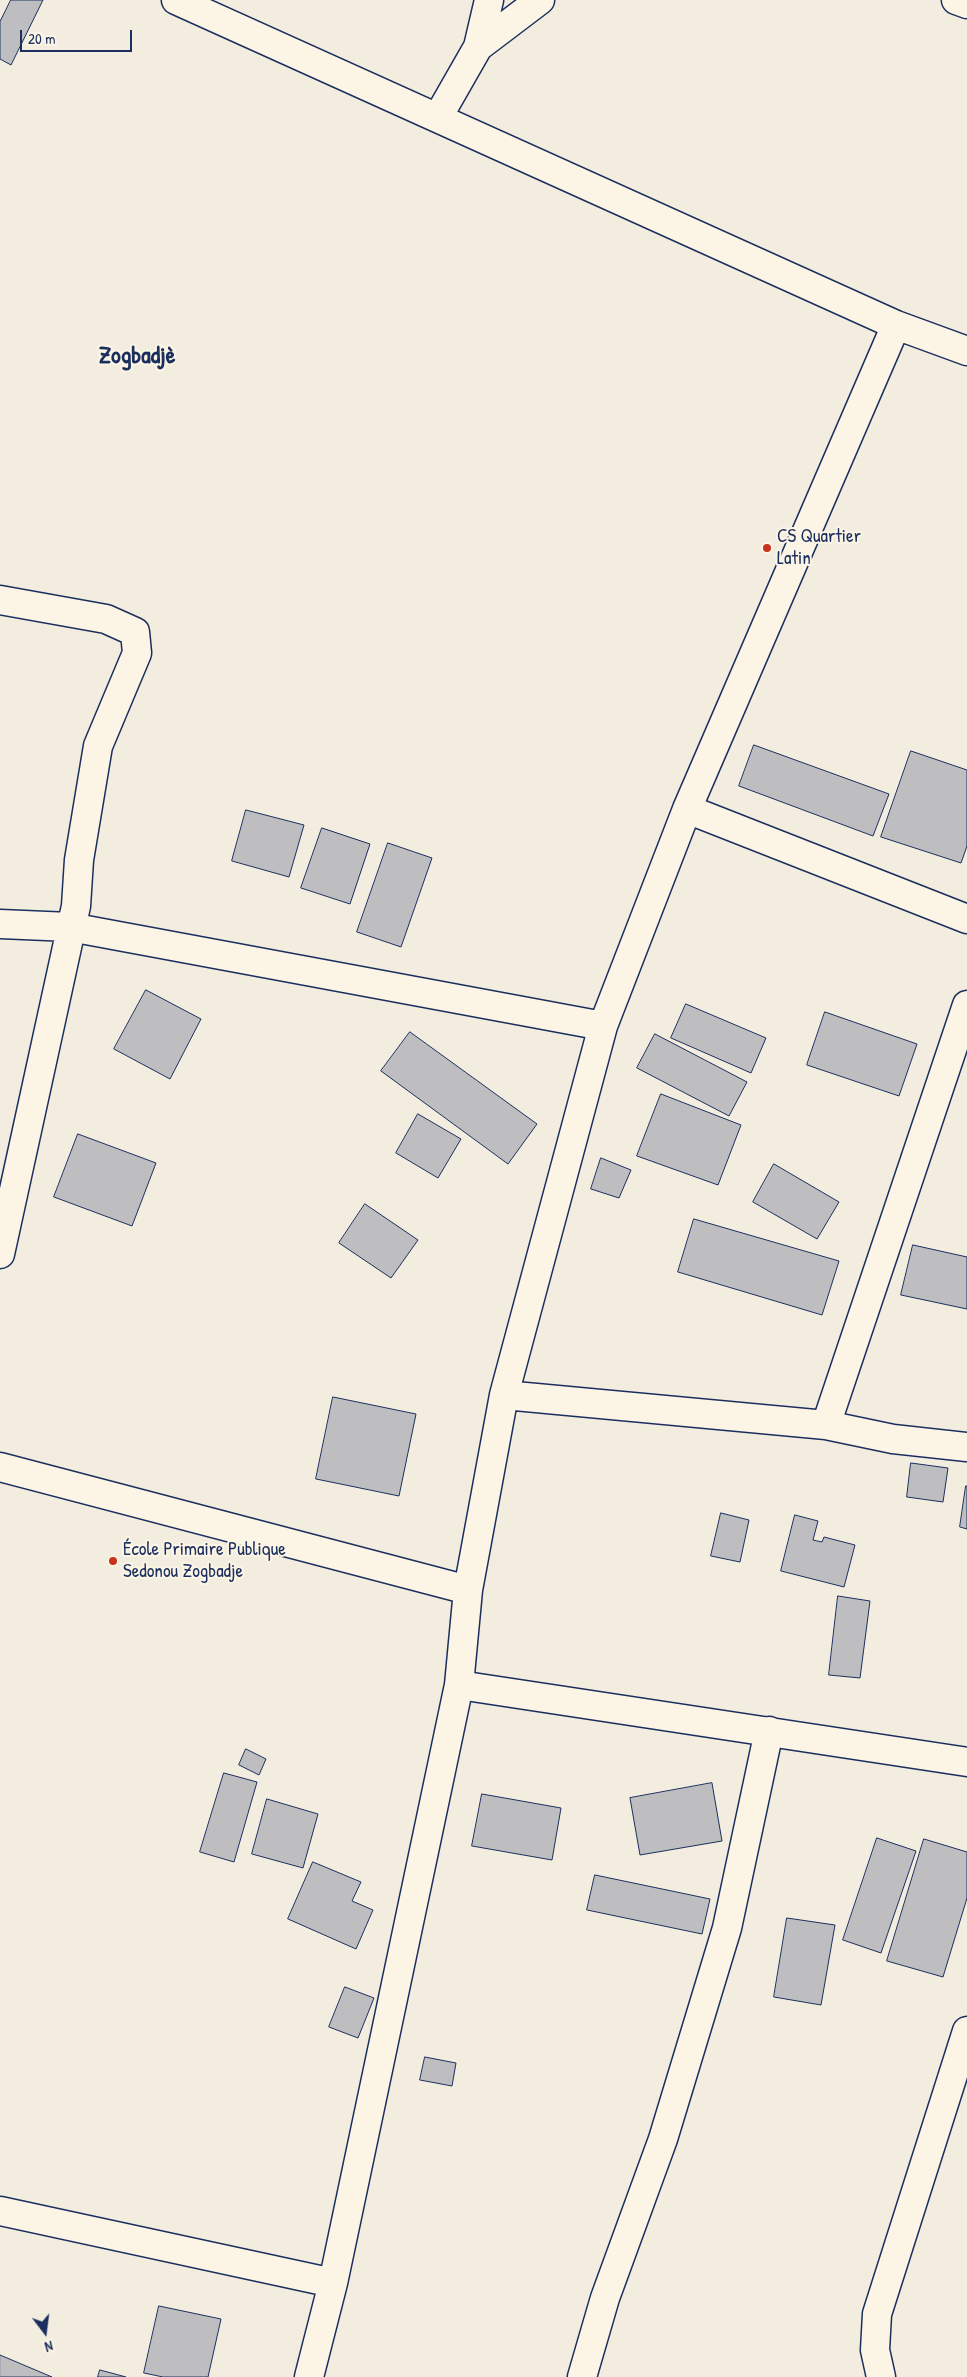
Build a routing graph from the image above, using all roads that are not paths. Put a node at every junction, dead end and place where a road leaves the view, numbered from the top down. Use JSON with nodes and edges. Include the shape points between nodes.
{"nodes":[{"id":1,"x":176,"y":0,"type":"edge"},
{"id":2,"x":489,"y":0,"type":"edge"},
{"id":3,"x":540,"y":0,"type":"edge"},
{"id":4,"x":956,"y":0,"type":"edge"},
{"id":5,"x":967,"y":4,"type":"edge"},
{"id":6,"x":478,"y":47,"type":"junction"},
{"id":7,"x":438,"y":117,"type":"junction"},
{"id":8,"x":896,"y":325,"type":"junction"},
{"id":9,"x":967,"y":352,"type":"edge"},
{"id":10,"x":0,"y":600,"type":"edge"},
{"id":11,"x":687,"y":809,"type":"junction"},
{"id":12,"x":967,"y":919,"type":"edge"},
{"id":13,"x":0,"y":924,"type":"edge"},
{"id":14,"x":70,"y":927,"type":"junction"},
{"id":15,"x":967,"y":1004,"type":"edge"},
{"id":16,"x":603,"y":1026,"type":"junction"},
{"id":17,"x":0,"y":1254,"type":"edge"},
{"id":18,"x":504,"y":1395,"type":"junction"},
{"id":19,"x":826,"y":1425,"type":"junction"},
{"id":20,"x":967,"y":1447,"type":"edge"},
{"id":21,"x":0,"y":1467,"type":"edge"},
{"id":22,"x":468,"y":1590,"type":"junction"},
{"id":23,"x":459,"y":1685,"type":"junction"},
{"id":24,"x":769,"y":1731,"type":"junction"},
{"id":25,"x":967,"y":1762,"type":"edge"},
{"id":26,"x":967,"y":2031,"type":"edge"},
{"id":27,"x":0,"y":2211,"type":"edge"},
{"id":28,"x":333,"y":2283,"type":"junction"},
{"id":29,"x":309,"y":2377,"type":"edge"},
{"id":30,"x":582,"y":2377,"type":"edge"},
{"id":31,"x":881,"y":2377,"type":"edge"}],
"edges":[{"from":1,"to":7,"type":"street"},
{"from":2,"to":6,"type":"street"},
{"from":3,"to":6,"type":"street"},
{"from":4,"to":5,"type":"street"},
{"from":6,"to":7,"type":"street"},
{"from":7,"to":8,"type":"street"},
{"from":8,"to":9,"type":"street"},
{"from":8,"to":11,"type":"street"},
{"from":10,"to":14,"type":"street","via":[[106,619],[134,632],[137,653],[98,746],[79,860],[76,906]]},
{"from":11,"to":12,"type":"street"},
{"from":11,"to":16,"type":"street"},
{"from":13,"to":14,"type":"street"},
{"from":14,"to":16,"type":"street"},
{"from":14,"to":17,"type":"street"},
{"from":15,"to":19,"type":"street"},
{"from":16,"to":18,"type":"street"},
{"from":18,"to":19,"type":"street"},
{"from":18,"to":22,"type":"street"},
{"from":19,"to":20,"type":"street","via":[[893,1439]]},
{"from":21,"to":22,"type":"street"},
{"from":22,"to":23,"type":"street"},
{"from":23,"to":24,"type":"street"},
{"from":23,"to":28,"type":"street"},
{"from":24,"to":25,"type":"street"},
{"from":24,"to":30,"type":"street","via":[[726,1928],[663,2139],[605,2298]]},
{"from":26,"to":31,"type":"street","via":[[878,2314],[875,2350]]},
{"from":27,"to":28,"type":"street"},
{"from":28,"to":29,"type":"street"}]}
